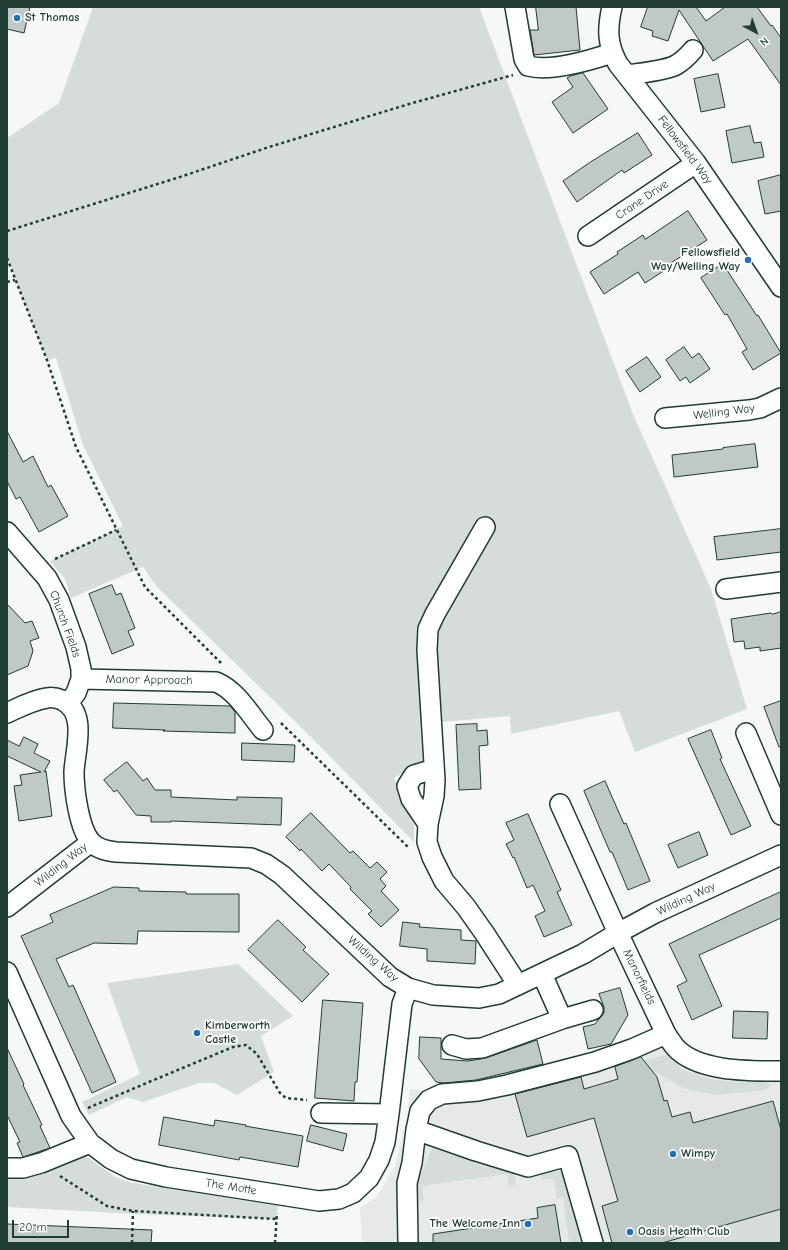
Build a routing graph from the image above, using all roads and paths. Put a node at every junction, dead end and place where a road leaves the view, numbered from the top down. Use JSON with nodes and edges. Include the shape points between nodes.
{"nodes":[{"id":1,"x":515,"y":7,"type":"edge"},
{"id":2,"x":612,"y":7,"type":"edge"},
{"id":3,"x":693,"y":50,"type":"dead end"},
{"id":4,"x":612,"y":53,"type":"junction"},
{"id":5,"x":536,"y":68,"type":"junction"},
{"id":6,"x":627,"y":75,"type":"junction"},
{"id":7,"x":696,"y":163,"type":"junction"},
{"id":8,"x":7,"y":231,"type":"edge"},
{"id":9,"x":588,"y":236,"type":"dead end"},
{"id":10,"x":7,"y":258,"type":"edge"},
{"id":11,"x":15,"y":280,"type":"junction"},
{"id":12,"x":7,"y":282,"type":"edge"},
{"id":13,"x":781,"y":287,"type":"edge"},
{"id":14,"x":781,"y":398,"type":"edge"},
{"id":15,"x":665,"y":418,"type":"dead end"},
{"id":16,"x":485,"y":527,"type":"dead end"},
{"id":17,"x":116,"y":530,"type":"junction"},
{"id":18,"x":7,"y":532,"type":"edge"},
{"id":19,"x":37,"y":567,"type":"junction"},
{"id":20,"x":781,"y":582,"type":"edge"},
{"id":21,"x":726,"y":589,"type":"dead end"},
{"id":22,"x":219,"y":673,"type":"junction"},
{"id":23,"x":81,"y":679,"type":"junction"},
{"id":24,"x":68,"y":703,"type":"junction"},
{"id":25,"x":7,"y":713,"type":"edge"},
{"id":26,"x":270,"y":725,"type":"joint"},
{"id":27,"x":746,"y":733,"type":"dead end"},
{"id":28,"x":434,"y":768,"type":"junction"},
{"id":29,"x":560,"y":804,"type":"dead end"},
{"id":30,"x":781,"y":814,"type":"edge"},
{"id":31,"x":428,"y":824,"type":"junction"},
{"id":32,"x":91,"y":842,"type":"junction"},
{"id":33,"x":412,"y":851,"type":"dead end"},
{"id":34,"x":781,"y":855,"type":"edge"},
{"id":35,"x":7,"y":907,"type":"edge"},
{"id":36,"x":618,"y":933,"type":"junction"},
{"id":37,"x":7,"y":972,"type":"edge"},
{"id":38,"x":542,"y":974,"type":"junction"},
{"id":39,"x":518,"y":985,"type":"junction"},
{"id":40,"x":408,"y":988,"type":"junction"},
{"id":41,"x":593,"y":1010,"type":"dead end"},
{"id":42,"x":562,"y":1019,"type":"junction"},
{"id":43,"x":666,"y":1034,"type":"junction"},
{"id":44,"x":452,"y":1046,"type":"dead end"},
{"id":45,"x":781,"y":1071,"type":"edge"},
{"id":46,"x":316,"y":1107,"type":"joint"},
{"id":47,"x":389,"y":1114,"type":"junction"},
{"id":48,"x":71,"y":1116,"type":"junction"},
{"id":49,"x":416,"y":1130,"type":"junction"},
{"id":50,"x":90,"y":1143,"type":"junction"},
{"id":51,"x":41,"y":1163,"type":"junction"},
{"id":52,"x":7,"y":1168,"type":"edge"},
{"id":53,"x":279,"y":1195,"type":"junction"},
{"id":54,"x":132,"y":1211,"type":"junction"},
{"id":55,"x":276,"y":1219,"type":"junction"},
{"id":56,"x":132,"y":1243,"type":"edge"},
{"id":57,"x":275,"y":1243,"type":"edge"},
{"id":58,"x":408,"y":1243,"type":"edge"},
{"id":59,"x":593,"y":1243,"type":"edge"}],
"edges":[{"from":1,"to":5,"type":"street","via":[[524,59],[528,66]]},
{"from":2,"to":4,"type":"street","name":"Fellowsfield Way","via":[[609,23]]},
{"from":3,"to":6,"type":"street","via":[[675,65]]},
{"from":4,"to":5,"type":"street","via":[[572,64]]},
{"from":4,"to":6,"type":"street","name":"Fellowsfield Way"},
{"from":5,"to":8,"type":"path","via":[[269,147]]},
{"from":6,"to":7,"type":"street","name":"Fellowsfield Way"},
{"from":7,"to":9,"type":"street","name":"Crane Drive"},
{"from":7,"to":13,"type":"street","name":"Fellowsfield Way"},
{"from":10,"to":11,"type":"path"},
{"from":11,"to":12,"type":"path"},
{"from":11,"to":17,"type":"path","via":[[47,360],[76,447]]},
{"from":14,"to":15,"type":"street","name":"Welling Way","via":[[749,410]]},
{"from":16,"to":28,"type":"street","via":[[428,629]]},
{"from":17,"to":19,"type":"path"},
{"from":17,"to":22,"type":"path","via":[[145,588]]},
{"from":18,"to":19,"type":"street","name":"Church Fields"},
{"from":19,"to":23,"type":"street","name":"Church Fields","via":[[47,578],[59,600],[76,647]]},
{"from":20,"to":21,"type":"street"},
{"from":22,"to":23,"type":"street","name":"Manor Approach"},
{"from":22,"to":26,"type":"street","via":[[223,685]]},
{"from":23,"to":24,"type":"street","via":[[76,693]]},
{"from":24,"to":25,"type":"street","via":[[58,698],[48,698]]},
{"from":24,"to":32,"type":"street","via":[[74,710],[78,722],[74,772],[79,816]]},
{"from":26,"to":33,"type":"path"},
{"from":27,"to":30,"type":"street"},
{"from":28,"to":31,"type":"street","via":[[434,796]]},
{"from":28,"to":31,"type":"street","via":[[414,775],[407,786],[411,799]]},
{"from":29,"to":36,"type":"street","name":"Manorfields"},
{"from":31,"to":39,"type":"street","via":[[427,842],[444,881],[466,907]]},
{"from":32,"to":35,"type":"street","name":"Wilding Way"},
{"from":32,"to":40,"type":"street","name":"Wilding Way","via":[[102,850],[116,852],[251,858],[266,864],[282,875],[390,977]]},
{"from":34,"to":36,"type":"street","name":"Wilding Way","via":[[655,913]]},
{"from":36,"to":38,"type":"street","name":"Wilding Way"},
{"from":36,"to":43,"type":"street","name":"Manorfields"},
{"from":37,"to":48,"type":"street","name":"The Motte"},
{"from":38,"to":39,"type":"street","name":"Wilding Way"},
{"from":38,"to":42,"type":"street"},
{"from":39,"to":40,"type":"street","name":"Wilding Way","via":[[499,994],[479,998],[433,995]]},
{"from":40,"to":47,"type":"street","name":"The Motte","via":[[399,1022]]},
{"from":41,"to":42,"type":"street"},
{"from":42,"to":44,"type":"street","via":[[482,1048],[466,1049]]},
{"from":43,"to":45,"type":"street","name":"Manorfields","via":[[675,1048],[701,1064],[717,1068]]},
{"from":43,"to":49,"type":"street","via":[[595,1062],[478,1091],[442,1094],[430,1100],[420,1111]]},
{"from":46,"to":47,"type":"street"},
{"from":46,"to":48,"type":"path","via":[[286,1098],[280,1093],[256,1054],[246,1045],[233,1047]]},
{"from":47,"to":53,"type":"street","name":"The Motte","via":[[385,1142],[379,1160],[369,1178],[353,1193],[339,1200],[319,1201]]},
{"from":48,"to":50,"type":"street","name":"The Motte"},
{"from":49,"to":58,"type":"street","via":[[407,1183]]},
{"from":49,"to":59,"type":"street","via":[[528,1168],[568,1156]]},
{"from":50,"to":51,"type":"street"},
{"from":50,"to":53,"type":"street","name":"The Motte","via":[[111,1159],[131,1169]]},
{"from":51,"to":52,"type":"street","via":[[23,1168]]},
{"from":51,"to":54,"type":"path","via":[[107,1206]]},
{"from":53,"to":55,"type":"path"},
{"from":54,"to":55,"type":"path"},
{"from":54,"to":56,"type":"path"},
{"from":55,"to":57,"type":"path"}]}
